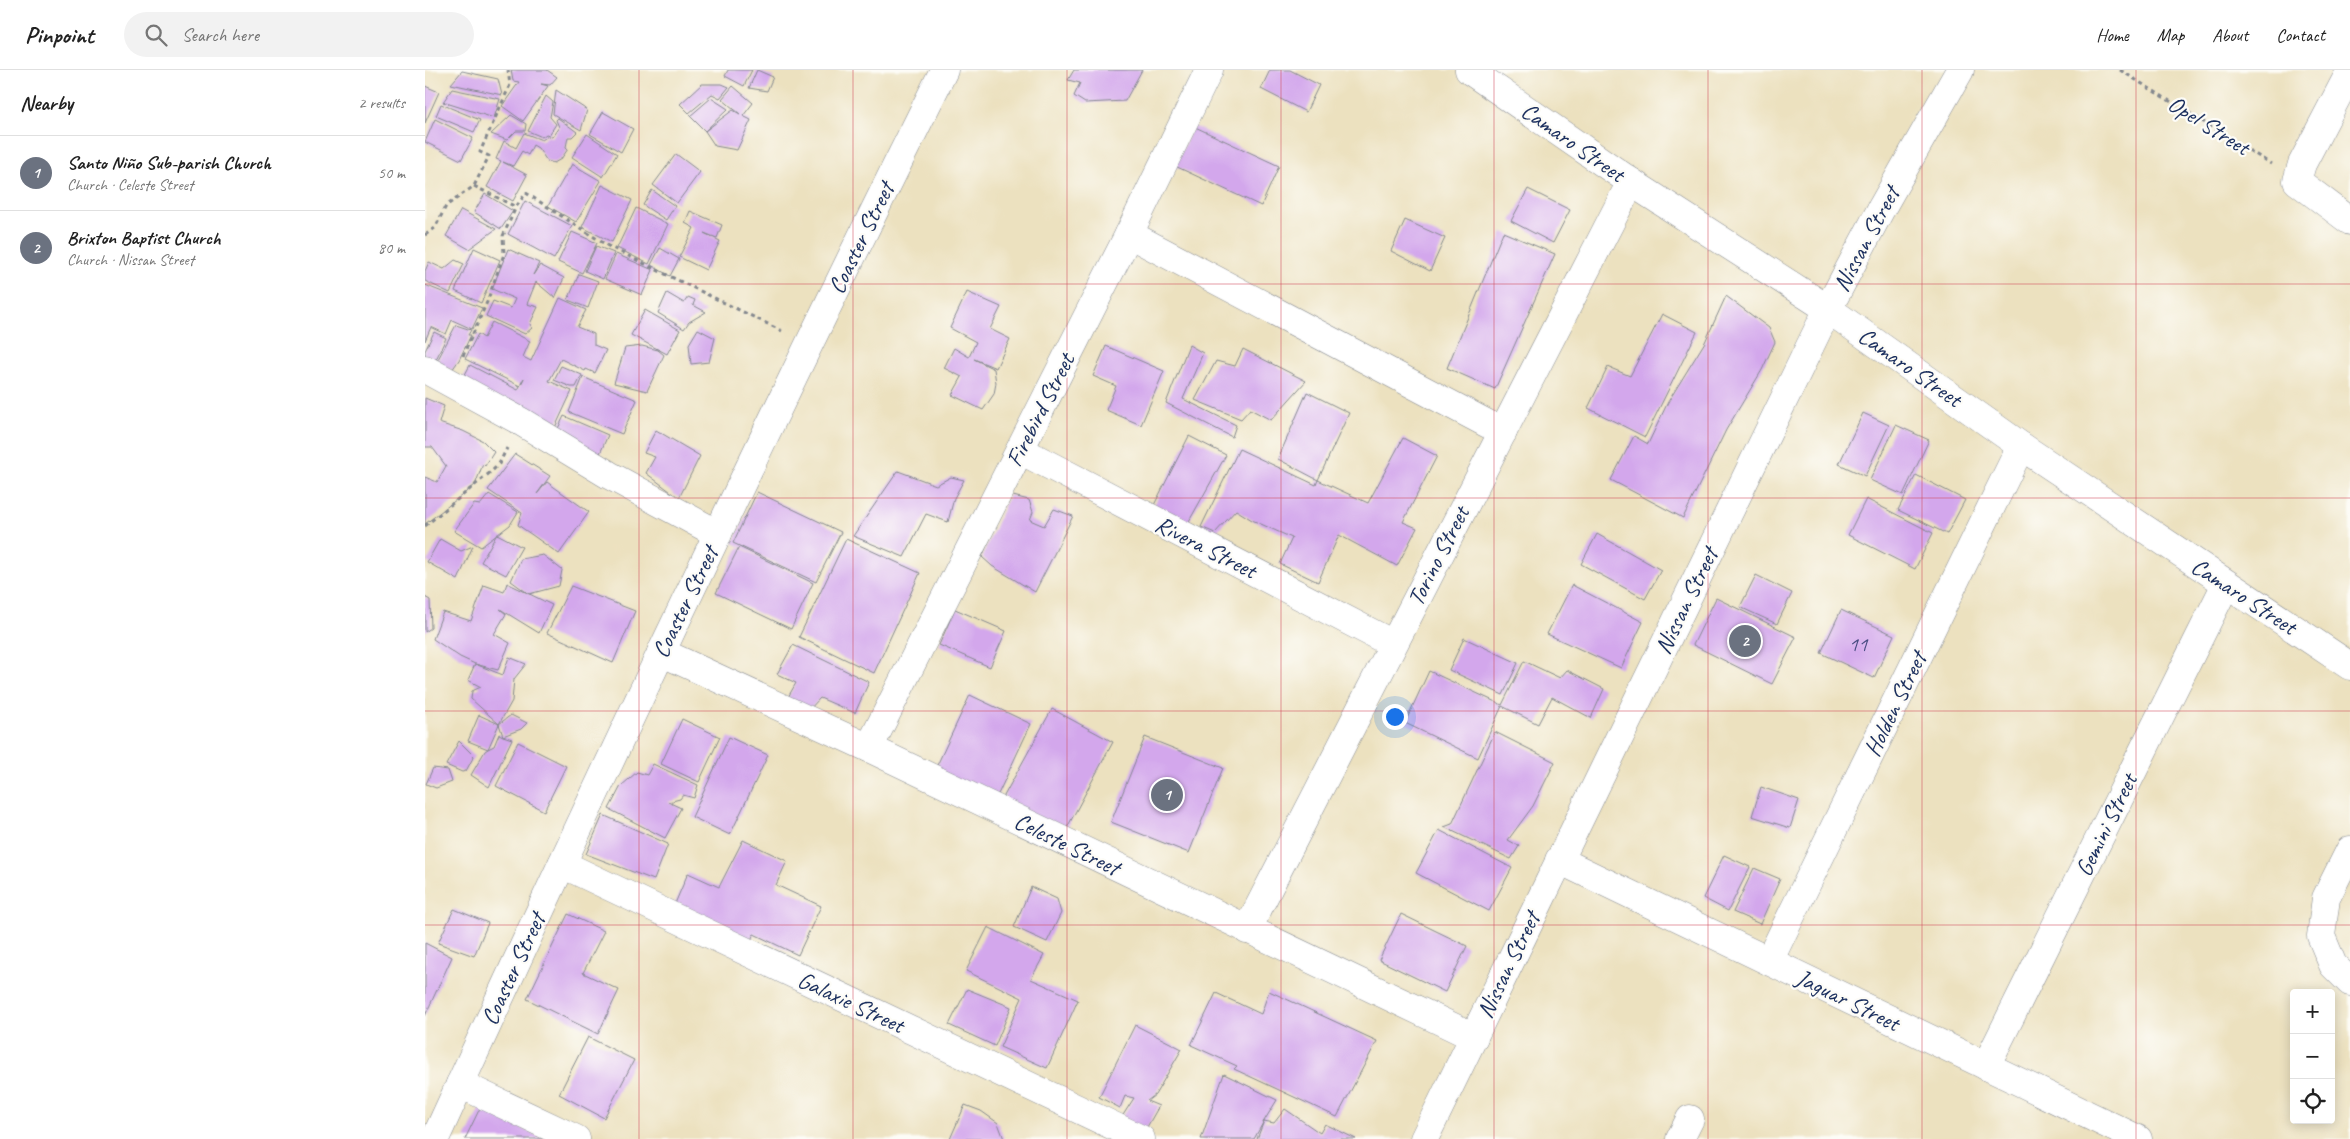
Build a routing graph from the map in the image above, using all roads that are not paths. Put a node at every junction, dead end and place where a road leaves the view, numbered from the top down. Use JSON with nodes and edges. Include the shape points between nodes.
{"nodes":[{"id":1,"x":945,"y":70,"type":"edge"},
{"id":2,"x":1209,"y":70,"type":"edge"},
{"id":3,"x":1469,"y":70,"type":"edge"},
{"id":4,"x":1960,"y":70,"type":"edge"},
{"id":5,"x":2350,"y":72,"type":"edge"},
{"id":6,"x":1631,"y":182,"type":"junction"},
{"id":7,"x":2350,"y":221,"type":"edge"},
{"id":8,"x":1129,"y":234,"type":"junction"},
{"id":9,"x":1828,"y":309,"type":"junction"},
{"id":10,"x":425,"y":369,"type":"edge"},
{"id":11,"x":1503,"y":432,"type":"junction"},
{"id":12,"x":2021,"y":446,"type":"junction"},
{"id":13,"x":1020,"y":450,"type":"junction"},
{"id":14,"x":717,"y":534,"type":"junction"},
{"id":15,"x":2226,"y":584,"type":"junction"},
{"id":16,"x":1393,"y":644,"type":"junction"},
{"id":17,"x":661,"y":652,"type":"junction"},
{"id":18,"x":2350,"y":666,"type":"edge"},
{"id":19,"x":869,"y":748,"type":"junction"},
{"id":20,"x":2350,"y":850,"type":"edge"},
{"id":21,"x":1559,"y":860,"type":"junction"},
{"id":22,"x":562,"y":864,"type":"junction"},
{"id":23,"x":1247,"y":930,"type":"junction"},
{"id":24,"x":1769,"y":961,"type":"junction"},
{"id":25,"x":2350,"y":982,"type":"edge"},
{"id":26,"x":1474,"y":1037,"type":"junction"},
{"id":27,"x":1986,"y":1066,"type":"junction"},
{"id":28,"x":460,"y":1084,"type":"junction"},
{"id":29,"x":435,"y":1139,"type":"edge"},
{"id":30,"x":576,"y":1139,"type":"edge"},
{"id":31,"x":1141,"y":1139,"type":"edge"},
{"id":32,"x":1424,"y":1139,"type":"edge"},
{"id":33,"x":2138,"y":1139,"type":"edge"}],
"edges":[{"from":1,"to":14,"type":"street","name":"Coaster Street"},
{"from":2,"to":8,"type":"street","name":"Firebird Street"},
{"from":3,"to":6,"type":"street","name":"Camaro Street"},
{"from":4,"to":9,"type":"street","name":"Nissan Street"},
{"from":5,"to":7,"type":"street","via":[[2302,164],[2297,181]]},
{"from":6,"to":9,"type":"street","name":"Camaro Street"},
{"from":6,"to":11,"type":"street","name":"Torino Street"},
{"from":8,"to":11,"type":"street"},
{"from":8,"to":13,"type":"street","name":"Firebird Street"},
{"from":9,"to":12,"type":"street","name":"Camaro Street"},
{"from":9,"to":21,"type":"street","name":"Nissan Street"},
{"from":10,"to":14,"type":"street","via":[[521,420],[609,475]]},
{"from":11,"to":16,"type":"street","name":"Torino Street"},
{"from":12,"to":15,"type":"street","name":"Camaro Street"},
{"from":12,"to":24,"type":"street","name":"Holden Street"},
{"from":13,"to":16,"type":"street","name":"Rivera Street"},
{"from":13,"to":19,"type":"street","name":"Firebird Street"},
{"from":14,"to":17,"type":"street","name":"Coaster Street"},
{"from":15,"to":18,"type":"street","name":"Camaro Street"},
{"from":15,"to":27,"type":"street","name":"Gemini Street"},
{"from":16,"to":23,"type":"street","name":"Torino Street"},
{"from":17,"to":19,"type":"street","name":"Celeste Street"},
{"from":17,"to":22,"type":"street","name":"Coaster Street"},
{"from":19,"to":23,"type":"street","name":"Celeste Street"},
{"from":20,"to":25,"type":"street","via":[[2326,898],[2321,936],[2333,966]]},
{"from":21,"to":24,"type":"street","name":"Jaguar Street"},
{"from":21,"to":26,"type":"street","name":"Nissan Street"},
{"from":22,"to":28,"type":"street","name":"Coaster Street"},
{"from":22,"to":31,"type":"street","name":"Galaxie Street"},
{"from":23,"to":26,"type":"street","name":"Celeste Street"},
{"from":24,"to":27,"type":"street","name":"Jaguar Street"},
{"from":26,"to":32,"type":"street","name":"Nissan Street"},
{"from":27,"to":33,"type":"street","name":"Jaguar Street"},
{"from":28,"to":29,"type":"street","name":"Coaster Street"},
{"from":28,"to":30,"type":"street"}]}
